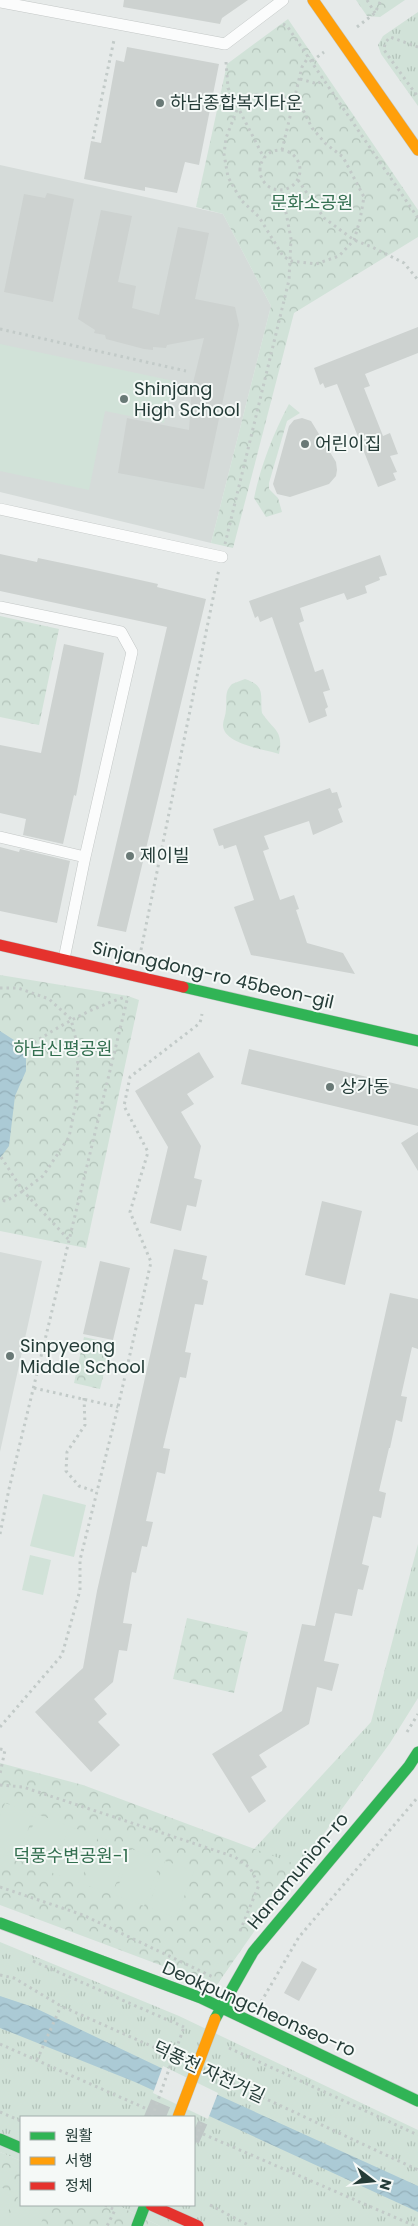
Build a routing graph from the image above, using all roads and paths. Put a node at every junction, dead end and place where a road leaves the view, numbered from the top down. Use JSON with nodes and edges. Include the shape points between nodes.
{"nodes":[{"id":1,"x":283,"y":0,"type":"edge"},
{"id":2,"x":313,"y":0,"type":"edge"},
{"id":3,"x":367,"y":0,"type":"edge"},
{"id":4,"x":381,"y":0,"type":"edge"},
{"id":5,"x":0,"y":2,"type":"edge"},
{"id":6,"x":283,"y":24,"type":"dead end"},
{"id":7,"x":114,"y":40,"type":"dead end"},
{"id":8,"x":418,"y":47,"type":"edge"},
{"id":9,"x":309,"y":56,"type":"junction"},
{"id":10,"x":226,"y":62,"type":"dead end"},
{"id":11,"x":324,"y":78,"type":"junction"},
{"id":12,"x":300,"y":79,"type":"junction"},
{"id":13,"x":418,"y":97,"type":"edge"},
{"id":14,"x":294,"y":100,"type":"junction"},
{"id":15,"x":238,"y":107,"type":"junction"},
{"id":16,"x":93,"y":139,"type":"dead end"},
{"id":17,"x":282,"y":150,"type":"junction"},
{"id":18,"x":418,"y":150,"type":"edge"},
{"id":19,"x":264,"y":158,"type":"junction"},
{"id":20,"x":298,"y":180,"type":"junction"},
{"id":21,"x":418,"y":218,"type":"edge"},
{"id":22,"x":354,"y":240,"type":"junction"},
{"id":23,"x":418,"y":280,"type":"edge"},
{"id":24,"x":0,"y":328,"type":"edge"},
{"id":25,"x":186,"y":371,"type":"dead end"},
{"id":26,"x":0,"y":509,"type":"edge"},
{"id":27,"x":222,"y":557,"type":"dead end"},
{"id":28,"x":0,"y":607,"type":"edge"},
{"id":29,"x":0,"y":837,"type":"edge"},
{"id":30,"x":85,"y":857,"type":"junction"},
{"id":31,"x":0,"y":945,"type":"edge"},
{"id":32,"x":64,"y":959,"type":"junction"},
{"id":33,"x":0,"y":988,"type":"edge"},
{"id":34,"x":202,"y":1012,"type":"dead end"},
{"id":35,"x":71,"y":1019,"type":"junction"},
{"id":36,"x":418,"y":1041,"type":"edge"},
{"id":37,"x":23,"y":1050,"type":"dead end"},
{"id":38,"x":1,"y":1157,"type":"dead end"},
{"id":39,"x":23,"y":1191,"type":"junction"},
{"id":40,"x":0,"y":1200,"type":"edge"},
{"id":41,"x":70,"y":1241,"type":"junction"},
{"id":42,"x":34,"y":1388,"type":"junction"},
{"id":43,"x":84,"y":1398,"type":"junction"},
{"id":44,"x":118,"y":1406,"type":"junction"},
{"id":45,"x":97,"y":1492,"type":"junction"},
{"id":46,"x":0,"y":1534,"type":"edge"},
{"id":47,"x":0,"y":1727,"type":"edge"},
{"id":48,"x":0,"y":1749,"type":"edge"},
{"id":49,"x":418,"y":1752,"type":"edge"},
{"id":50,"x":0,"y":1774,"type":"edge"},
{"id":51,"x":0,"y":1785,"type":"edge"},
{"id":52,"x":418,"y":1797,"type":"edge"},
{"id":53,"x":0,"y":1887,"type":"edge"},
{"id":54,"x":0,"y":1923,"type":"edge"},
{"id":55,"x":236,"y":1936,"type":"dead end"},
{"id":56,"x":26,"y":1958,"type":"dead end"},
{"id":57,"x":218,"y":1969,"type":"dead end"},
{"id":58,"x":0,"y":1975,"type":"edge"},
{"id":59,"x":260,"y":2004,"type":"dead end"},
{"id":60,"x":61,"y":2006,"type":"junction"},
{"id":61,"x":221,"y":2008,"type":"junction"},
{"id":62,"x":0,"y":2044,"type":"edge"},
{"id":63,"x":229,"y":2048,"type":"dead end"},
{"id":64,"x":37,"y":2060,"type":"junction"},
{"id":65,"x":184,"y":2060,"type":"dead end"},
{"id":66,"x":210,"y":2072,"type":"dead end"},
{"id":67,"x":418,"y":2101,"type":"edge"},
{"id":68,"x":147,"y":2109,"type":"tunnel mouth"},
{"id":69,"x":0,"y":2112,"type":"edge"},
{"id":70,"x":152,"y":2116,"type":"edge"},
{"id":71,"x":178,"y":2116,"type":"edge"},
{"id":72,"x":20,"y":2121,"type":"edge"},
{"id":73,"x":203,"y":2134,"type":"tunnel mouth"},
{"id":74,"x":418,"y":2135,"type":"edge"},
{"id":75,"x":0,"y":2139,"type":"edge"},
{"id":76,"x":20,"y":2148,"type":"edge"},
{"id":77,"x":418,"y":2170,"type":"edge"},
{"id":78,"x":202,"y":2201,"type":"dead end"},
{"id":79,"x":107,"y":2206,"type":"edge"},
{"id":80,"x":145,"y":2206,"type":"edge"},
{"id":81,"x":153,"y":2206,"type":"edge"},
{"id":82,"x":107,"y":2226,"type":"edge"},
{"id":83,"x":138,"y":2226,"type":"edge"},
{"id":84,"x":198,"y":2226,"type":"edge"},
{"id":85,"x":250,"y":2226,"type":"edge"},
{"id":86,"x":415,"y":2226,"type":"edge"}],
"edges":[{"from":1,"to":5,"type":"lane","via":[[225,44]]},
{"from":2,"to":18,"type":"street"},
{"from":3,"to":4,"type":"path","via":[[375,13]]},
{"from":6,"to":9,"type":"path"},
{"from":7,"to":16,"type":"path"},
{"from":8,"to":13,"type":"path","via":[[390,37],[384,50]]},
{"from":9,"to":11,"type":"path"},
{"from":9,"to":12,"type":"path"},
{"from":10,"to":15,"type":"path","via":[[228,88]]},
{"from":11,"to":12,"type":"path","via":[[318,84]]},
{"from":11,"to":21,"type":"path"},
{"from":12,"to":14,"type":"path"},
{"from":14,"to":15,"type":"path","via":[[270,96],[250,99]]},
{"from":14,"to":17,"type":"path"},
{"from":14,"to":22,"type":"path","via":[[300,104],[312,128],[343,157],[364,197]]},
{"from":15,"to":19,"type":"path"},
{"from":15,"to":22,"type":"path","via":[[226,138],[224,154],[228,177],[241,200],[259,217],[283,256],[291,261],[316,264],[339,256]]},
{"from":17,"to":19,"type":"path","via":[[269,153]]},
{"from":17,"to":20,"type":"path","via":[[298,160]]},
{"from":19,"to":20,"type":"path","via":[[260,170],[264,183],[269,187],[288,189]]},
{"from":20,"to":22,"type":"path","via":[[324,218]]},
{"from":22,"to":23,"type":"path","via":[[404,263]]},
{"from":24,"to":25,"type":"path"},
{"from":26,"to":27,"type":"lane"},
{"from":28,"to":30,"type":"lane","via":[[121,632],[132,652]]},
{"from":29,"to":30,"type":"lane"},
{"from":30,"to":32,"type":"lane"},
{"from":31,"to":32,"type":"street","name":"Sinjangdong-ro 45beon-gil"},
{"from":32,"to":36,"type":"street","name":"Sinjangdong-ro 45beon-gil"},
{"from":33,"to":35,"type":"path","via":[[18,988],[49,999]]},
{"from":34,"to":44,"type":"path","via":[[200,1023],[130,1077],[124,1106],[148,1152],[130,1212],[151,1262]]},
{"from":35,"to":37,"type":"path"},
{"from":35,"to":39,"type":"path","via":[[78,1048],[77,1098],[69,1137],[43,1176]]},
{"from":35,"to":41,"type":"path","via":[[128,996]]},
{"from":38,"to":39,"type":"path"},
{"from":39,"to":40,"type":"path","via":[[6,1201]]},
{"from":39,"to":41,"type":"path"},
{"from":41,"to":42,"type":"path"},
{"from":42,"to":43,"type":"path"},
{"from":42,"to":46,"type":"path"},
{"from":43,"to":44,"type":"path"},
{"from":43,"to":45,"type":"path","via":[[85,1424],[67,1452],[66,1472],[79,1486]]},
{"from":44,"to":45,"type":"path"},
{"from":45,"to":47,"type":"path","via":[[80,1560],[80,1590],[62,1655]]},
{"from":48,"to":50,"type":"path","via":[[5,1750]]},
{"from":49,"to":61,"type":"street","name":"Hanamunion-ro","via":[[252,1952]]},
{"from":51,"to":55,"type":"path","via":[[23,1787],[235,1858],[250,1868],[260,1885]]},
{"from":52,"to":59,"type":"path","via":[[299,1937]]},
{"from":53,"to":57,"type":"path","via":[[83,1915],[213,1977]]},
{"from":54,"to":61,"type":"street","name":"Deokpungcheonseo-ro"},
{"from":56,"to":70,"type":"path","bridge":true,"via":[[184,2027]]},
{"from":58,"to":60,"type":"path","name":"덕풍천 자전거길","via":[[14,1978]]},
{"from":60,"to":64,"type":"path"},
{"from":60,"to":65,"type":"path","name":"덕풍천 자전거길"},
{"from":61,"to":67,"type":"street","name":"Deokpungcheonseo-ro"},
{"from":61,"to":71,"type":"street","name":"Hanamunion-ro","bridge":true},
{"from":62,"to":64,"type":"path"},
{"from":63,"to":74,"type":"path"},
{"from":64,"to":68,"type":"path"},
{"from":66,"to":77,"type":"path","name":"덕풍천 자전거길"},
{"from":69,"to":72,"type":"path"},
{"from":73,"to":86,"type":"path"},
{"from":75,"to":76,"type":"street"},
{"from":78,"to":85,"type":"path"},
{"from":79,"to":82,"type":"path","via":[[116,2210]]},
{"from":80,"to":83,"type":"street"},
{"from":81,"to":84,"type":"street"}]}
